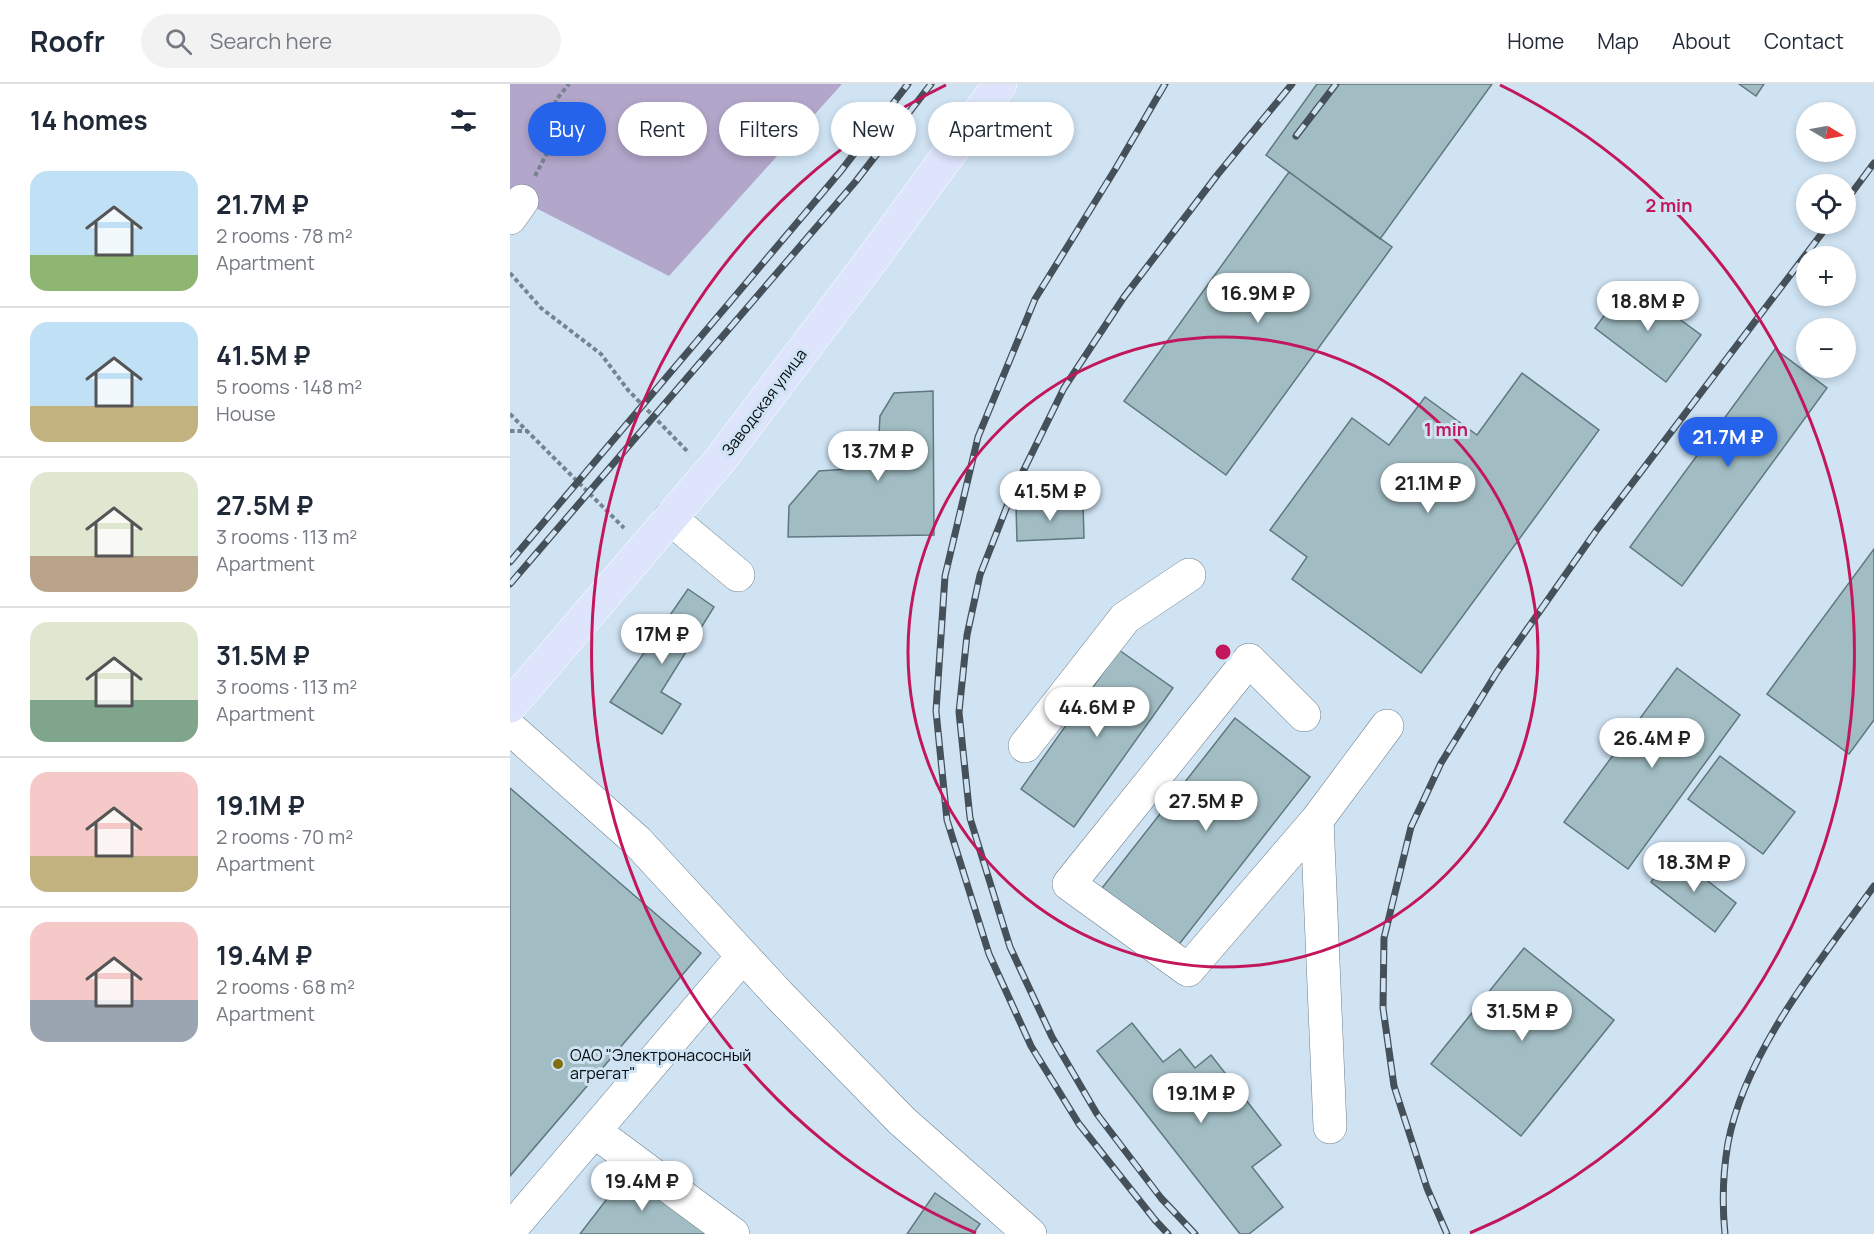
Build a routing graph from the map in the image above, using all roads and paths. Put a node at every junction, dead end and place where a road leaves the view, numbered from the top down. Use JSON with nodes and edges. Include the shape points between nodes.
{"nodes":[{"id":1,"x":569,"y":84,"type":"edge"},
{"id":2,"x":1000,"y":84,"type":"edge"},
{"id":3,"x":516,"y":210,"type":"edge"},
{"id":4,"x":510,"y":273,"type":"edge"},
{"id":5,"x":510,"y":414,"type":"edge"},
{"id":6,"x":510,"y":431,"type":"edge"},
{"id":7,"x":529,"y":431,"type":"junction"},
{"id":8,"x":691,"y":456,"type":"dead end"},
{"id":9,"x":670,"y":518,"type":"junction"},
{"id":10,"x":631,"y":535,"type":"dead end"},
{"id":11,"x":738,"y":575,"type":"dead end"},
{"id":12,"x":1189,"y":575,"type":"dead end"},
{"id":13,"x":510,"y":706,"type":"edge"},
{"id":14,"x":1304,"y":715,"type":"dead end"},
{"id":15,"x":1387,"y":726,"type":"dead end"},
{"id":16,"x":510,"y":728,"type":"edge"},
{"id":17,"x":1025,"y":746,"type":"dead end"},
{"id":18,"x":1317,"y":820,"type":"junction"},
{"id":19,"x":743,"y":956,"type":"junction"},
{"id":20,"x":1330,"y":1127,"type":"dead end"},
{"id":21,"x":594,"y":1131,"type":"junction"},
{"id":22,"x":510,"y":1230,"type":"edge"},
{"id":23,"x":733,"y":1234,"type":"edge"},
{"id":24,"x":1030,"y":1234,"type":"edge"}],
"edges":[{"from":1,"to":3,"type":"path","via":[[556,100],[547,153]]},
{"from":2,"to":9,"type":"main road","name":"Заводская улица","via":[[762,405]]},
{"from":4,"to":8,"type":"path","via":[[541,308],[601,354],[628,390]]},
{"from":5,"to":7,"type":"path"},
{"from":6,"to":7,"type":"path"},
{"from":7,"to":10,"type":"path"},
{"from":9,"to":11,"type":"street"},
{"from":9,"to":13,"type":"main road","name":"Заводская улица"},
{"from":12,"to":17,"type":"street","via":[[1125,618]]},
{"from":14,"to":18,"type":"street","via":[[1249,660],[1069,884],[1188,970]]},
{"from":15,"to":18,"type":"street"},
{"from":16,"to":19,"type":"street","via":[[637,841]]},
{"from":18,"to":20,"type":"street"},
{"from":19,"to":21,"type":"street"},
{"from":19,"to":24,"type":"street","via":[[902,1121]]},
{"from":21,"to":22,"type":"street"},
{"from":21,"to":23,"type":"street"}]}
